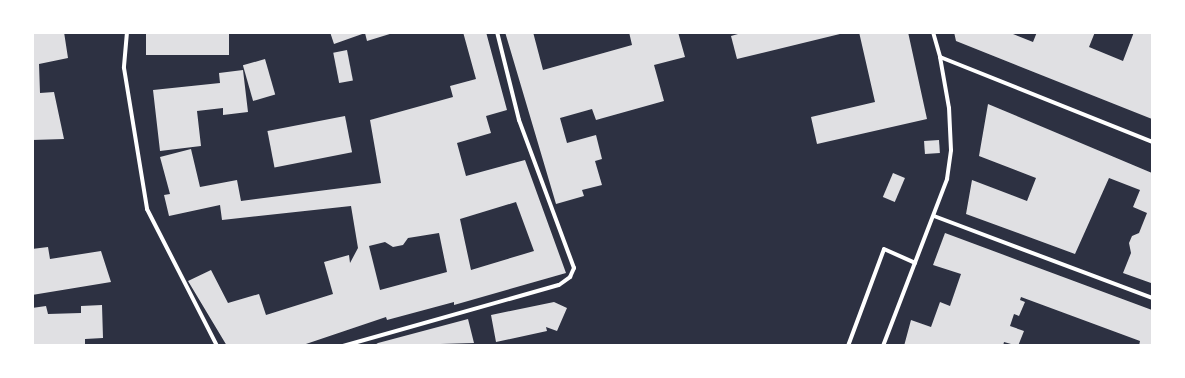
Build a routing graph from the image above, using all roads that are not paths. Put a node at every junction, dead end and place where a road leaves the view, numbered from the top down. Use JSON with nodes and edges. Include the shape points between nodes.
{"nodes":[{"id":1,"x":127,"y":32,"type":"edge"},
{"id":2,"x":498,"y":32,"type":"edge"},
{"id":3,"x":933,"y":32,"type":"edge"},
{"id":4,"x":940,"y":57,"type":"junction"},
{"id":5,"x":1152,"y":142,"type":"edge"},
{"id":6,"x":934,"y":216,"type":"junction"},
{"id":7,"x":915,"y":263,"type":"junction"},
{"id":8,"x":1152,"y":298,"type":"edge"},
{"id":9,"x":217,"y":346,"type":"edge"},
{"id":10,"x":343,"y":346,"type":"edge"},
{"id":11,"x":848,"y":346,"type":"edge"},
{"id":12,"x":883,"y":346,"type":"edge"}],
"edges":[{"from":1,"to":9,"type":"lane","via":[[124,68],[147,209]]},
{"from":2,"to":10,"type":"lane","via":[[519,120],[574,268],[570,277],[559,284]]},
{"from":3,"to":4,"type":"lane"},
{"from":4,"to":5,"type":"lane"},
{"from":4,"to":6,"type":"lane","via":[[949,108],[951,150],[947,179]]},
{"from":6,"to":7,"type":"lane"},
{"from":6,"to":8,"type":"lane"},
{"from":7,"to":11,"type":"lane","via":[[884,249]]},
{"from":7,"to":12,"type":"lane"}]}
